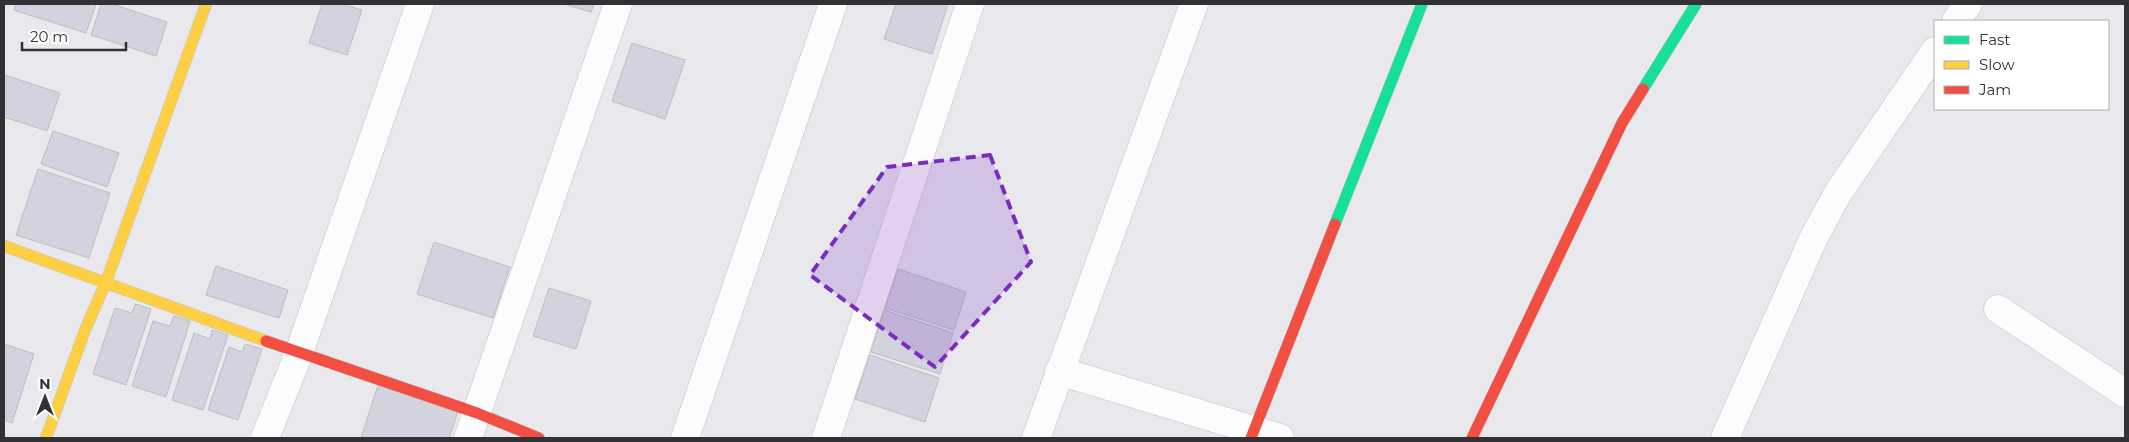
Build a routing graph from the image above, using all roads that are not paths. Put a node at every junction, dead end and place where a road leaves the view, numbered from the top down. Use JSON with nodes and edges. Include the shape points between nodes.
{"nodes":[{"id":1,"x":206,"y":4,"type":"edge"},
{"id":2,"x":420,"y":4,"type":"edge"},
{"id":3,"x":618,"y":4,"type":"edge"},
{"id":4,"x":833,"y":4,"type":"edge"},
{"id":5,"x":970,"y":4,"type":"edge"},
{"id":6,"x":1194,"y":4,"type":"edge"},
{"id":7,"x":1422,"y":4,"type":"edge"},
{"id":8,"x":1696,"y":4,"type":"edge"},
{"id":9,"x":1968,"y":4,"type":"edge"},
{"id":10,"x":1957,"y":20,"type":"edge"},
{"id":11,"x":1934,"y":52,"type":"edge"},
{"id":12,"x":4,"y":246,"type":"edge"},
{"id":13,"x":106,"y":282,"type":"junction"},
{"id":14,"x":1998,"y":309,"type":"dead end"},
{"id":15,"x":299,"y":353,"type":"junction"},
{"id":16,"x":1059,"y":371,"type":"junction"},
{"id":17,"x":2125,"y":393,"type":"edge"},
{"id":18,"x":473,"y":426,"type":"edge"},
{"id":19,"x":1252,"y":434,"type":"edge"},
{"id":20,"x":46,"y":438,"type":"edge"},
{"id":21,"x":265,"y":438,"type":"edge"},
{"id":22,"x":539,"y":438,"type":"edge"},
{"id":23,"x":685,"y":438,"type":"edge"},
{"id":24,"x":826,"y":438,"type":"edge"},
{"id":25,"x":1036,"y":438,"type":"edge"},
{"id":26,"x":1280,"y":438,"type":"edge"},
{"id":27,"x":1472,"y":438,"type":"edge"},
{"id":28,"x":1725,"y":438,"type":"edge"}],
"edges":[{"from":1,"to":13,"type":"street"},
{"from":2,"to":15,"type":"street"},
{"from":3,"to":18,"type":"street"},
{"from":4,"to":23,"type":"street"},
{"from":5,"to":24,"type":"street"},
{"from":6,"to":16,"type":"street"},
{"from":7,"to":19,"type":"street"},
{"from":8,"to":27,"type":"street","via":[[1622,123]]},
{"from":9,"to":10,"type":"street"},
{"from":11,"to":28,"type":"street","via":[[1838,193],[1814,237]]},
{"from":12,"to":13,"type":"street"},
{"from":13,"to":15,"type":"street"},
{"from":13,"to":20,"type":"street"},
{"from":14,"to":17,"type":"street"},
{"from":15,"to":18,"type":"street"},
{"from":15,"to":21,"type":"street"},
{"from":16,"to":19,"type":"street"},
{"from":16,"to":25,"type":"street"},
{"from":18,"to":22,"type":"street"},
{"from":19,"to":26,"type":"street"}]}
